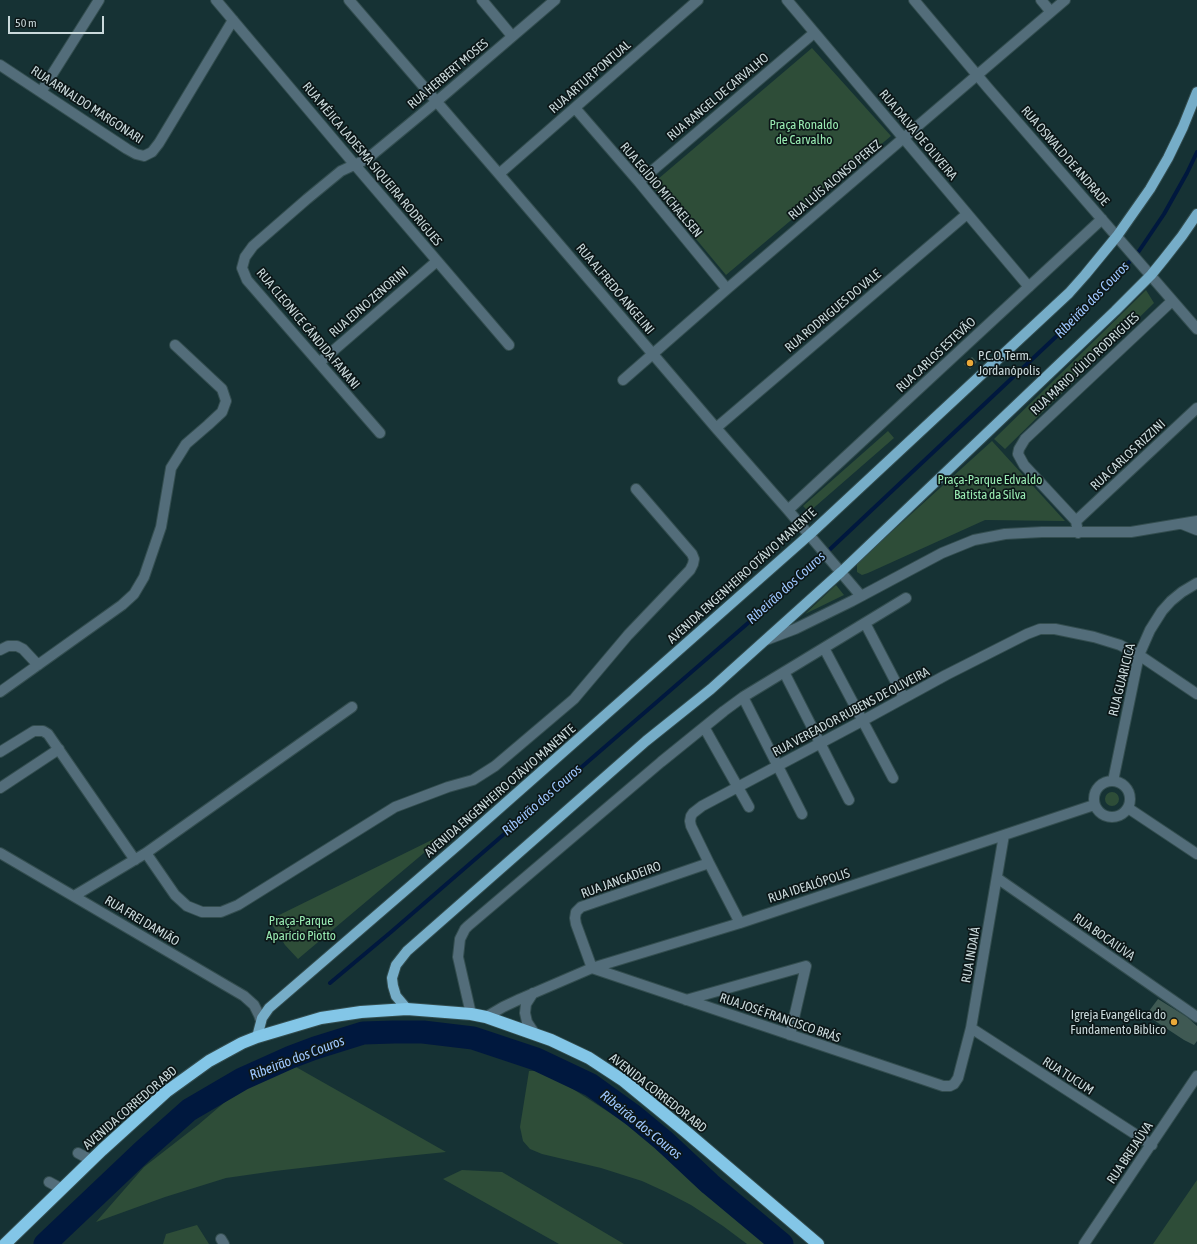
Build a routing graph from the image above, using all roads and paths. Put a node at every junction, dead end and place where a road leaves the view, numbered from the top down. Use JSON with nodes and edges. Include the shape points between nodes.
{"nodes":[{"id":1,"x":99,"y":0,"type":"edge"},
{"id":2,"x":216,"y":0,"type":"edge"},
{"id":3,"x":349,"y":0,"type":"edge"},
{"id":4,"x":482,"y":0,"type":"edge"},
{"id":5,"x":555,"y":0,"type":"edge"},
{"id":6,"x":698,"y":0,"type":"edge"},
{"id":7,"x":787,"y":0,"type":"edge"},
{"id":8,"x":914,"y":0,"type":"edge"},
{"id":9,"x":1041,"y":0,"type":"edge"},
{"id":10,"x":1065,"y":0,"type":"edge"},
{"id":11,"x":1051,"y":12,"type":"junction"},
{"id":12,"x":233,"y":20,"type":"junction"},
{"id":13,"x":814,"y":32,"type":"junction"},
{"id":14,"x":512,"y":36,"type":"junction"},
{"id":15,"x":0,"y":65,"type":"edge"},
{"id":16,"x":978,"y":76,"type":"junction"},
{"id":17,"x":41,"y":92,"type":"junction"},
{"id":18,"x":1197,"y":92,"type":"edge"},
{"id":19,"x":436,"y":102,"type":"junction"},
{"id":20,"x":575,"y":108,"type":"junction"},
{"id":21,"x":904,"y":139,"type":"junction"},
{"id":22,"x":355,"y":165,"type":"junction"},
{"id":23,"x":499,"y":174,"type":"junction"},
{"id":24,"x":639,"y":182,"type":"junction"},
{"id":25,"x":967,"y":214,"type":"junction"},
{"id":26,"x":1197,"y":214,"type":"edge"},
{"id":27,"x":1102,"y":219,"type":"junction"},
{"id":28,"x":1117,"y":236,"type":"junction"},
{"id":29,"x":437,"y":260,"type":"junction"},
{"id":30,"x":1150,"y":275,"type":"junction"},
{"id":31,"x":1030,"y":287,"type":"junction"},
{"id":32,"x":727,"y":289,"type":"junction"},
{"id":33,"x":1172,"y":301,"type":"junction"},
{"id":34,"x":1197,"y":329,"type":"edge"},
{"id":35,"x":175,"y":345,"type":"dead end"},
{"id":36,"x":509,"y":345,"type":"dead end"},
{"id":37,"x":652,"y":354,"type":"junction"},
{"id":38,"x":319,"y":363,"type":"junction"},
{"id":39,"x":623,"y":380,"type":"dead end"},
{"id":40,"x":1197,"y":408,"type":"edge"},
{"id":41,"x":716,"y":428,"type":"junction"},
{"id":42,"x":380,"y":433,"type":"dead end"},
{"id":43,"x":636,"y":489,"type":"dead end"},
{"id":44,"x":788,"y":510,"type":"junction"},
{"id":45,"x":1076,"y":521,"type":"junction"},
{"id":46,"x":1197,"y":521,"type":"edge"},
{"id":47,"x":1182,"y":524,"type":"junction"},
{"id":48,"x":1197,"y":530,"type":"edge"},
{"id":49,"x":1078,"y":533,"type":"junction"},
{"id":50,"x":809,"y":535,"type":"junction"},
{"id":51,"x":837,"y":568,"type":"junction"},
{"id":52,"x":1197,"y":583,"type":"edge"},
{"id":53,"x":861,"y":596,"type":"junction"},
{"id":54,"x":906,"y":598,"type":"dead end"},
{"id":55,"x":865,"y":623,"type":"junction"},
{"id":56,"x":766,"y":640,"type":"junction"},
{"id":57,"x":824,"y":648,"type":"junction"},
{"id":58,"x":0,"y":650,"type":"edge"},
{"id":59,"x":1138,"y":655,"type":"junction"},
{"id":60,"x":38,"y":665,"type":"junction"},
{"id":61,"x":784,"y":672,"type":"junction"},
{"id":62,"x":0,"y":692,"type":"edge"},
{"id":63,"x":1197,"y":694,"type":"edge"},
{"id":64,"x":743,"y":696,"type":"junction"},
{"id":65,"x":904,"y":698,"type":"junction"},
{"id":66,"x":352,"y":706,"type":"dead end"},
{"id":67,"x":862,"y":721,"type":"junction"},
{"id":68,"x":704,"y":727,"type":"junction"},
{"id":69,"x":820,"y":744,"type":"junction"},
{"id":70,"x":59,"y":749,"type":"junction"},
{"id":71,"x":0,"y":752,"type":"edge"},
{"id":72,"x":778,"y":766,"type":"junction"},
{"id":73,"x":893,"y":778,"type":"dead end"},
{"id":74,"x":1113,"y":781,"type":"junction"},
{"id":75,"x":739,"y":787,"type":"junction"},
{"id":76,"x":0,"y":788,"type":"edge"},
{"id":77,"x":849,"y":800,"type":"dead end"},
{"id":78,"x":1094,"y":805,"type":"junction"},
{"id":79,"x":750,"y":807,"type":"dead end"},
{"id":80,"x":1128,"y":808,"type":"junction"},
{"id":81,"x":802,"y":814,"type":"dead end"},
{"id":82,"x":1004,"y":836,"type":"junction"},
{"id":83,"x":0,"y":853,"type":"edge"},
{"id":84,"x":146,"y":853,"type":"junction"},
{"id":85,"x":1197,"y":854,"type":"edge"},
{"id":86,"x":135,"y":860,"type":"junction"},
{"id":87,"x":708,"y":863,"type":"junction"},
{"id":88,"x":997,"y":878,"type":"junction"},
{"id":89,"x":74,"y":896,"type":"junction"},
{"id":90,"x":740,"y":923,"type":"junction"},
{"id":91,"x":592,"y":968,"type":"junction"},
{"id":92,"x":532,"y":993,"type":"junction"},
{"id":93,"x":686,"y":1000,"type":"junction"},
{"id":94,"x":407,"y":1009,"type":"junction"},
{"id":95,"x":471,"y":1014,"type":"junction"},
{"id":96,"x":486,"y":1017,"type":"junction"},
{"id":97,"x":1197,"y":1017,"type":"edge"},
{"id":98,"x":261,"y":1021,"type":"junction"},
{"id":99,"x":971,"y":1028,"type":"junction"},
{"id":100,"x":534,"y":1034,"type":"junction"},
{"id":101,"x":790,"y":1034,"type":"junction"},
{"id":102,"x":257,"y":1036,"type":"junction"},
{"id":103,"x":1197,"y":1076,"type":"edge"},
{"id":104,"x":958,"y":1078,"type":"joint"},
{"id":105,"x":1152,"y":1145,"type":"junction"},
{"id":106,"x":78,"y":1153,"type":"dead end"},
{"id":107,"x":91,"y":1160,"type":"junction"},
{"id":108,"x":49,"y":1182,"type":"dead end"},
{"id":109,"x":62,"y":1189,"type":"junction"},
{"id":110,"x":5,"y":1244,"type":"edge"},
{"id":111,"x":818,"y":1244,"type":"edge"},
{"id":112,"x":1084,"y":1244,"type":"edge"}],
"edges":[{"from":1,"to":17,"type":"street"},
{"from":2,"to":12,"type":"street","name":"RUA MÉJICA LADESMA SIQUEIRA RODRIGUES"},
{"from":3,"to":19,"type":"street","name":"RUA ALFREDO ANGELINI"},
{"from":4,"to":14,"type":"street"},
{"from":5,"to":14,"type":"street","name":"RUA HERBERT MOSES"},
{"from":6,"to":20,"type":"street","name":"RUA ARTUR PONTUAL"},
{"from":7,"to":13,"type":"street","name":"RUA DALVA DE OLIVEIRA"},
{"from":8,"to":16,"type":"street","name":"RUA OSWALD DE ANDRADE"},
{"from":9,"to":11,"type":"street"},
{"from":10,"to":11,"type":"street","name":"RUA LUÍS ALONSO PEREZ"},
{"from":11,"to":16,"type":"street","name":"RUA LUÍS ALONSO PEREZ"},
{"from":12,"to":17,"type":"street","name":"RUA ARNALDO MARGONARI","via":[[159,144],[144,156],[127,149]]},
{"from":12,"to":22,"type":"street","name":"RUA MÉJICA LADESMA SIQUEIRA RODRIGUES"},
{"from":13,"to":21,"type":"street","name":"RUA DALVA DE OLIVEIRA"},
{"from":13,"to":24,"type":"street","name":"RUA RANGEL DE CARVALHO"},
{"from":14,"to":19,"type":"street","name":"RUA HERBERT MOSES"},
{"from":15,"to":17,"type":"street","name":"RUA ARNALDO MARGONARI"},
{"from":16,"to":21,"type":"street","name":"RUA LUÍS ALONSO PEREZ"},
{"from":16,"to":27,"type":"street","name":"RUA OSWALD DE ANDRADE"},
{"from":18,"to":28,"type":"main road","name":"AVENIDA ENGENHEIRO OTÁVIO MANENTE","via":[[1162,169]]},
{"from":19,"to":22,"type":"street","name":"RUA HERBERT MOSES","via":[[367,159]]},
{"from":19,"to":23,"type":"street","name":"RUA ALFREDO ANGELINI"},
{"from":20,"to":23,"type":"street","name":"RUA ARTUR PONTUAL"},
{"from":20,"to":24,"type":"street","name":"RUA EGÍDIO MICHAELSEN"},
{"from":21,"to":25,"type":"street","name":"RUA DALVA DE OLIVEIRA"},
{"from":21,"to":32,"type":"street","name":"RUA LUÍS ALONSO PEREZ"},
{"from":22,"to":29,"type":"street","name":"RUA MÉJICA LADESMA SIQUEIRA RODRIGUES"},
{"from":22,"to":38,"type":"street","name":"RUA CLEONICE CÂNDIDA FANANI","via":[[341,171],[253,246],[245,257],[242,268],[247,280]]},
{"from":23,"to":37,"type":"street","name":"RUA ALFREDO ANGELINI"},
{"from":24,"to":32,"type":"street","name":"RUA EGÍDIO MICHAELSEN"},
{"from":25,"to":31,"type":"street","name":"RUA DALVA DE OLIVEIRA"},
{"from":25,"to":41,"type":"street","name":"RUA RODRIGUES DO VALE"},
{"from":26,"to":30,"type":"main road"},
{"from":27,"to":28,"type":"street","name":"RUA OSWALD DE ANDRADE"},
{"from":27,"to":31,"type":"street","name":"RUA CARLOS ESTEVÃO"},
{"from":28,"to":30,"type":"street","name":"RUA OSWALD DE ANDRADE"},
{"from":28,"to":50,"type":"main road","name":"AVENIDA ENGENHEIRO OTÁVIO MANENTE","via":[[1054,308]]},
{"from":29,"to":36,"type":"street","name":"RUA MÉJICA LADESMA SIQUEIRA RODRIGUES"},
{"from":29,"to":38,"type":"street","name":"RUA EDNO ZENORINI"},
{"from":30,"to":33,"type":"street","name":"RUA OSWALD DE ANDRADE"},
{"from":30,"to":51,"type":"main road","via":[[1115,311]]},
{"from":31,"to":44,"type":"street","name":"RUA CARLOS ESTEVÃO"},
{"from":32,"to":37,"type":"street","name":"RUA LUÍS ALONSO PEREZ"},
{"from":33,"to":34,"type":"street","name":"RUA OSWALD DE ANDRADE"},
{"from":33,"to":45,"type":"street","name":"RUA MARIO JÚLIO RODRIGUES","via":[[1025,439],[1019,450],[1018,454],[1024,465]]},
{"from":35,"to":60,"type":"street","via":[[222,389],[226,401],[222,412],[186,444],[171,468],[161,527],[144,578],[134,594]]},
{"from":37,"to":39,"type":"street","name":"RUA LUÍS ALONSO PEREZ"},
{"from":37,"to":41,"type":"street","name":"RUA ALFREDO ANGELINI"},
{"from":38,"to":42,"type":"street","name":"RUA CLEONICE CÂNDIDA FANANI"},
{"from":40,"to":45,"type":"street","name":"RUA CARLOS RIZZINI"},
{"from":41,"to":44,"type":"street","name":"RUA ALFREDO ANGELINI"},
{"from":43,"to":84,"type":"street","via":[[692,554],[694,559],[690,570],[628,635],[574,699],[495,766],[473,780],[395,807],[238,905],[221,912],[202,912],[187,906],[175,895]]},
{"from":44,"to":50,"type":"street","name":"RUA ALFREDO ANGELINI"},
{"from":45,"to":49,"type":"street"},
{"from":46,"to":47,"type":"street"},
{"from":47,"to":48,"type":"street"},
{"from":47,"to":49,"type":"street","via":[[1131,532]]},
{"from":49,"to":53,"type":"street","via":[[1005,534],[974,540],[942,553]]},
{"from":50,"to":51,"type":"street","name":"RUA ALFREDO ANGELINI"},
{"from":50,"to":98,"type":"main road","name":"AVENIDA ENGENHEIRO OTÁVIO MANENTE","via":[[269,1008]]},
{"from":51,"to":53,"type":"street","name":"RUA ALFREDO ANGELINI"},
{"from":51,"to":56,"type":"main road"},
{"from":52,"to":59,"type":"street","name":"RUA GUARICICA","via":[[1182,592],[1162,611]]},
{"from":53,"to":56,"type":"street","via":[[795,629]]},
{"from":54,"to":55,"type":"street"},
{"from":55,"to":57,"type":"street"},
{"from":55,"to":65,"type":"street"},
{"from":56,"to":94,"type":"main road","via":[[711,689],[646,741],[407,951],[393,970],[392,981],[396,996]]},
{"from":57,"to":61,"type":"street"},
{"from":57,"to":67,"type":"street"},
{"from":58,"to":60,"type":"street","via":[[8,646],[17,646]]},
{"from":59,"to":63,"type":"street","name":"RUA VEREADOR RUBENS DE OLIVEIRA"},
{"from":59,"to":65,"type":"street","name":"RUA VEREADOR RUBENS DE OLIVEIRA","via":[[1120,645],[1094,637],[1055,629],[1040,629]]},
{"from":59,"to":74,"type":"street","name":"RUA GUARICICA"},
{"from":60,"to":62,"type":"street"},
{"from":61,"to":64,"type":"street"},
{"from":61,"to":69,"type":"street"},
{"from":64,"to":68,"type":"street"},
{"from":64,"to":72,"type":"street"},
{"from":65,"to":67,"type":"street","name":"RUA VEREADOR RUBENS DE OLIVEIRA"},
{"from":66,"to":84,"type":"street"},
{"from":67,"to":69,"type":"street","name":"RUA VEREADOR RUBENS DE OLIVEIRA"},
{"from":67,"to":73,"type":"street"},
{"from":68,"to":75,"type":"street"},
{"from":68,"to":95,"type":"street","via":[[465,929],[460,939],[458,957]]},
{"from":69,"to":72,"type":"street","name":"RUA VEREADOR RUBENS DE OLIVEIRA"},
{"from":69,"to":77,"type":"street"},
{"from":70,"to":71,"type":"street","via":[[48,734],[34,731]]},
{"from":70,"to":76,"type":"street"},
{"from":70,"to":86,"type":"street"},
{"from":72,"to":75,"type":"street","name":"RUA VEREADOR RUBENS DE OLIVEIRA"},
{"from":72,"to":81,"type":"street"},
{"from":74,"to":78,"type":"street","via":[[1107,781],[1097,788],[1094,793]]},
{"from":74,"to":80,"type":"street","via":[[1124,785],[1128,790]]},
{"from":75,"to":79,"type":"street"},
{"from":75,"to":87,"type":"street","name":"RUA VEREADOR RUBENS DE OLIVEIRA","via":[[697,810],[691,816],[691,826]]},
{"from":78,"to":80,"type":"street","via":[[1107,817],[1119,816]]},
{"from":78,"to":82,"type":"street","name":"RUA IDEALÓPOLIS"},
{"from":80,"to":85,"type":"street"},
{"from":82,"to":88,"type":"street","name":"RUA INDAIÁ"},
{"from":82,"to":90,"type":"street","name":"RUA IDEALÓPOLIS"},
{"from":83,"to":89,"type":"street","name":"RUA FREI DAMIÃO"},
{"from":84,"to":86,"type":"street"},
{"from":86,"to":89,"type":"street"},
{"from":87,"to":90,"type":"street","name":"RUA VEREADOR RUBENS DE OLIVEIRA"},
{"from":87,"to":91,"type":"street","name":"RUA JANGADEIRO","via":[[581,907],[576,912],[576,924]]},
{"from":88,"to":97,"type":"street","name":"RUA BOCAIÚVA"},
{"from":88,"to":99,"type":"street","name":"RUA INDAIÁ"},
{"from":89,"to":98,"type":"street","name":"RUA FREI DAMIÃO","via":[[244,996],[254,1005]]},
{"from":90,"to":91,"type":"street","name":"RUA IDEALÓPOLIS"},
{"from":91,"to":92,"type":"street","name":"RUA IDEALÓPOLIS"},
{"from":91,"to":93,"type":"street","name":"RUA JOSÉ FRANCISCO BRÁS"},
{"from":92,"to":96,"type":"street","name":"RUA IDEALÓPOLIS"},
{"from":92,"to":100,"type":"street","via":[[526,1004],[525,1013]]},
{"from":93,"to":101,"type":"street","name":"RUA JOSÉ FRANCISCO BRÁS"},
{"from":93,"to":101,"type":"street","via":[[806,966]]},
{"from":94,"to":95,"type":"highway","name":"AVENIDA CORREDOR ABD"},
{"from":94,"to":102,"type":"highway","name":"AVENIDA CORREDOR ABD","via":[[320,1018]]},
{"from":95,"to":96,"type":"highway","name":"AVENIDA CORREDOR ABD"},
{"from":96,"to":100,"type":"highway","name":"AVENIDA CORREDOR ABD"},
{"from":98,"to":102,"type":"main road","name":"AVENIDA ENGENHEIRO OTÁVIO MANENTE"},
{"from":99,"to":104,"type":"street","name":"RUA INDAIÁ"},
{"from":99,"to":105,"type":"street","name":"RUA TUCUM"},
{"from":100,"to":111,"type":"highway","name":"AVENIDA CORREDOR ABD","via":[[588,1058],[624,1081]]},
{"from":101,"to":104,"type":"street","name":"RUA JOSÉ FRANCISCO BRÁS","via":[[943,1086],[954,1084]]},
{"from":102,"to":107,"type":"highway","name":"AVENIDA CORREDOR ABD","via":[[209,1061],[166,1092]]},
{"from":103,"to":105,"type":"street","name":"RUA BREJAÚVA"},
{"from":105,"to":112,"type":"street","name":"RUA BREJAÚVA"},
{"from":106,"to":107,"type":"street"},
{"from":107,"to":109,"type":"highway","name":"AVENIDA CORREDOR ABD"},
{"from":108,"to":109,"type":"street"},
{"from":109,"to":110,"type":"highway","name":"AVENIDA CORREDOR ABD"}]}
